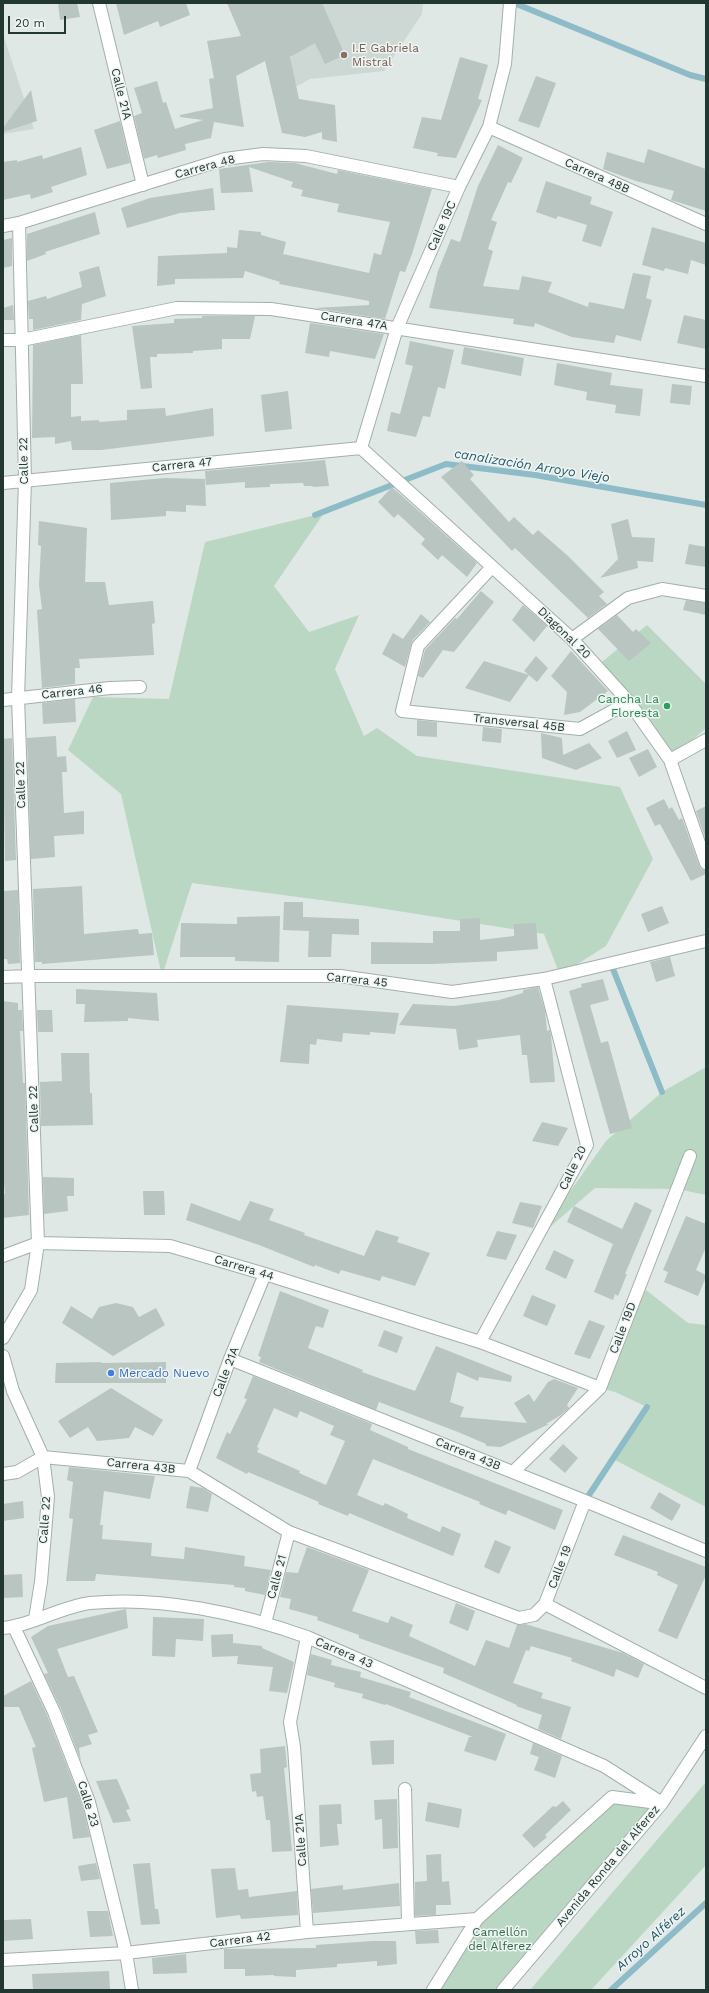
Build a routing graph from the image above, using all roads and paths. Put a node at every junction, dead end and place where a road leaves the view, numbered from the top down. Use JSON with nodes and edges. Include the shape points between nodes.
{"nodes":[{"id":1,"x":99,"y":3,"type":"edge"},
{"id":2,"x":510,"y":3,"type":"edge"},
{"id":3,"x":489,"y":127,"type":"junction"},
{"id":4,"x":143,"y":185,"type":"junction"},
{"id":5,"x":459,"y":187,"type":"junction"},
{"id":6,"x":19,"y":223,"type":"junction"},
{"id":7,"x":706,"y":224,"type":"edge"},
{"id":8,"x":3,"y":226,"type":"edge"},
{"id":9,"x":397,"y":328,"type":"junction"},
{"id":10,"x":3,"y":340,"type":"edge"},
{"id":11,"x":22,"y":340,"type":"junction"},
{"id":12,"x":706,"y":376,"type":"edge"},
{"id":13,"x":361,"y":448,"type":"junction"},
{"id":14,"x":25,"y":480,"type":"junction"},
{"id":15,"x":3,"y":483,"type":"edge"},
{"id":16,"x":492,"y":567,"type":"junction"},
{"id":17,"x":706,"y":596,"type":"edge"},
{"id":18,"x":572,"y":639,"type":"junction"},
{"id":19,"x":140,"y":687,"type":"dead end"},
{"id":20,"x":18,"y":698,"type":"junction"},
{"id":21,"x":3,"y":700,"type":"edge"},
{"id":22,"x":629,"y":702,"type":"junction"},
{"id":23,"x":706,"y":740,"type":"edge"},
{"id":24,"x":670,"y":760,"type":"junction"},
{"id":25,"x":706,"y":863,"type":"edge"},
{"id":26,"x":706,"y":941,"type":"edge"},
{"id":27,"x":29,"y":976,"type":"junction"},
{"id":28,"x":3,"y":978,"type":"edge"},
{"id":29,"x":544,"y":979,"type":"junction"},
{"id":30,"x":690,"y":1156,"type":"dead end"},
{"id":31,"x":38,"y":1243,"type":"junction"},
{"id":32,"x":3,"y":1256,"type":"edge"},
{"id":33,"x":265,"y":1274,"type":"junction"},
{"id":34,"x":3,"y":1338,"type":"edge"},
{"id":35,"x":480,"y":1342,"type":"junction"},
{"id":36,"x":3,"y":1356,"type":"edge"},
{"id":37,"x":230,"y":1359,"type":"junction"},
{"id":38,"x":600,"y":1388,"type":"junction"},
{"id":39,"x":43,"y":1457,"type":"junction"},
{"id":40,"x":189,"y":1471,"type":"junction"},
{"id":41,"x":513,"y":1472,"type":"junction"},
{"id":42,"x":3,"y":1474,"type":"edge"},
{"id":43,"x":585,"y":1501,"type":"junction"},
{"id":44,"x":289,"y":1532,"type":"junction"},
{"id":45,"x":706,"y":1551,"type":"edge"},
{"id":46,"x":545,"y":1604,"type":"junction"},
{"id":47,"x":519,"y":1618,"type":"joint"},
{"id":48,"x":35,"y":1619,"type":"junction"},
{"id":49,"x":266,"y":1622,"type":"junction"},
{"id":50,"x":9,"y":1628,"type":"edge"},
{"id":51,"x":307,"y":1637,"type":"junction"},
{"id":52,"x":706,"y":1688,"type":"edge"},
{"id":53,"x":706,"y":1736,"type":"edge"},
{"id":54,"x":405,"y":1789,"type":"dead end"},
{"id":55,"x":662,"y":1803,"type":"junction"},
{"id":56,"x":477,"y":1919,"type":"junction"},
{"id":57,"x":408,"y":1924,"type":"junction"},
{"id":58,"x":307,"y":1932,"type":"junction"},
{"id":59,"x":126,"y":1953,"type":"junction"},
{"id":60,"x":3,"y":1960,"type":"edge"},
{"id":61,"x":132,"y":1990,"type":"edge"},
{"id":62,"x":433,"y":1990,"type":"edge"},
{"id":63,"x":502,"y":1990,"type":"edge"}],
"edges":[{"from":1,"to":4,"type":"street","name":"Calle 21A"},
{"from":2,"to":3,"type":"street","name":"Calle 19C","via":[[505,64]]},
{"from":3,"to":5,"type":"street","name":"Calle 19C"},
{"from":3,"to":7,"type":"street","name":"Carrera 48B"},
{"from":4,"to":5,"type":"street","name":"Carrera 48","via":[[225,159],[263,154],[306,156]]},
{"from":4,"to":6,"type":"street","name":"Carrera 48"},
{"from":5,"to":9,"type":"street","name":"Calle 19C"},
{"from":6,"to":8,"type":"street","name":"Carrera 48"},
{"from":6,"to":11,"type":"street","name":"Calle 22"},
{"from":9,"to":11,"type":"street","name":"Carrera 47A","via":[[271,309],[177,308]]},
{"from":9,"to":12,"type":"street","name":"Carrera 47A"},
{"from":9,"to":13,"type":"street","name":"Calle 19C"},
{"from":10,"to":11,"type":"street","name":"Carrera 47A"},
{"from":11,"to":14,"type":"street","name":"Calle 22"},
{"from":13,"to":14,"type":"street","name":"Carrera 47"},
{"from":13,"to":16,"type":"street","name":"Diagonal 20"},
{"from":14,"to":15,"type":"street","name":"Carrera 47"},
{"from":14,"to":20,"type":"street","name":"Calle 22"},
{"from":16,"to":18,"type":"street","name":"Diagonal 20"},
{"from":16,"to":22,"type":"street","name":"Transversal 45B","via":[[418,646],[402,711],[580,729]]},
{"from":17,"to":18,"type":"street","via":[[662,589],[628,598]]},
{"from":18,"to":22,"type":"street","name":"Diagonal 20"},
{"from":19,"to":20,"type":"street","name":"Carrera 46"},
{"from":20,"to":21,"type":"street","name":"Carrera 46"},
{"from":20,"to":27,"type":"street","name":"Calle 22"},
{"from":22,"to":24,"type":"street","name":"Diagonal 20"},
{"from":23,"to":24,"type":"street"},
{"from":24,"to":25,"type":"street","name":"Diagonal 20"},
{"from":26,"to":29,"type":"street","name":"Carrera 45"},
{"from":27,"to":28,"type":"street","name":"Carrera 45"},
{"from":27,"to":29,"type":"street","name":"Carrera 45","via":[[340,976],[452,992]]},
{"from":27,"to":31,"type":"street","name":"Calle 22"},
{"from":29,"to":35,"type":"street","name":"Calle 20","via":[[587,1145]]},
{"from":30,"to":38,"type":"street","name":"Calle 19D"},
{"from":31,"to":32,"type":"street","name":"Carrera 44"},
{"from":31,"to":33,"type":"street","name":"Carrera 44","via":[[170,1246]]},
{"from":31,"to":34,"type":"street","name":"Calle 22","via":[[31,1290]]},
{"from":33,"to":35,"type":"street","name":"Carrera 44"},
{"from":33,"to":37,"type":"street","name":"Calle 21A"},
{"from":35,"to":38,"type":"street","name":"Carrera 44"},
{"from":36,"to":39,"type":"street","name":"Calle 22","via":[[13,1391]]},
{"from":37,"to":40,"type":"street","name":"Calle 21A"},
{"from":37,"to":41,"type":"street","name":"Carrera 43B"},
{"from":38,"to":41,"type":"street","name":"Calle 19D"},
{"from":39,"to":40,"type":"street","name":"Carrera 43B"},
{"from":39,"to":42,"type":"street","via":[[18,1472]]},
{"from":39,"to":48,"type":"street","name":"Calle 22","via":[[48,1497],[41,1582]]},
{"from":40,"to":44,"type":"street","name":"Carrera 43B"},
{"from":41,"to":43,"type":"street","name":"Carrera 43B"},
{"from":43,"to":45,"type":"street","name":"Carrera 43B"},
{"from":43,"to":46,"type":"street","name":"Calle 19"},
{"from":44,"to":47,"type":"street","name":"Carrera 43B"},
{"from":44,"to":49,"type":"street","name":"Calle 21"},
{"from":46,"to":47,"type":"street","name":"Calle 19","via":[[534,1615]]},
{"from":46,"to":52,"type":"street"},
{"from":48,"to":49,"type":"street","name":"Carrera 43","via":[[90,1604],[167,1603]]},
{"from":48,"to":50,"type":"street","name":"Carrera 43"},
{"from":49,"to":51,"type":"street","name":"Carrera 43"},
{"from":50,"to":59,"type":"street","name":"Calle 23","via":[[54,1712],[89,1802]]},
{"from":51,"to":55,"type":"street","name":"Carrera 43","via":[[604,1766]]},
{"from":51,"to":58,"type":"street","name":"Calle 21A","via":[[290,1722]]},
{"from":53,"to":55,"type":"street","name":"Avenida Ronda del Alferez"},
{"from":54,"to":57,"type":"street"},
{"from":55,"to":56,"type":"street","via":[[612,1797]]},
{"from":55,"to":63,"type":"street","name":"Avenida Ronda del Alferez"},
{"from":56,"to":57,"type":"street","name":"Carrera 42"},
{"from":56,"to":62,"type":"street"},
{"from":57,"to":58,"type":"street","name":"Carrera 42"},
{"from":58,"to":59,"type":"street","name":"Carrera 42"},
{"from":59,"to":60,"type":"street","name":"Carrera 42"},
{"from":59,"to":61,"type":"street","name":"Calle 23"}]}
